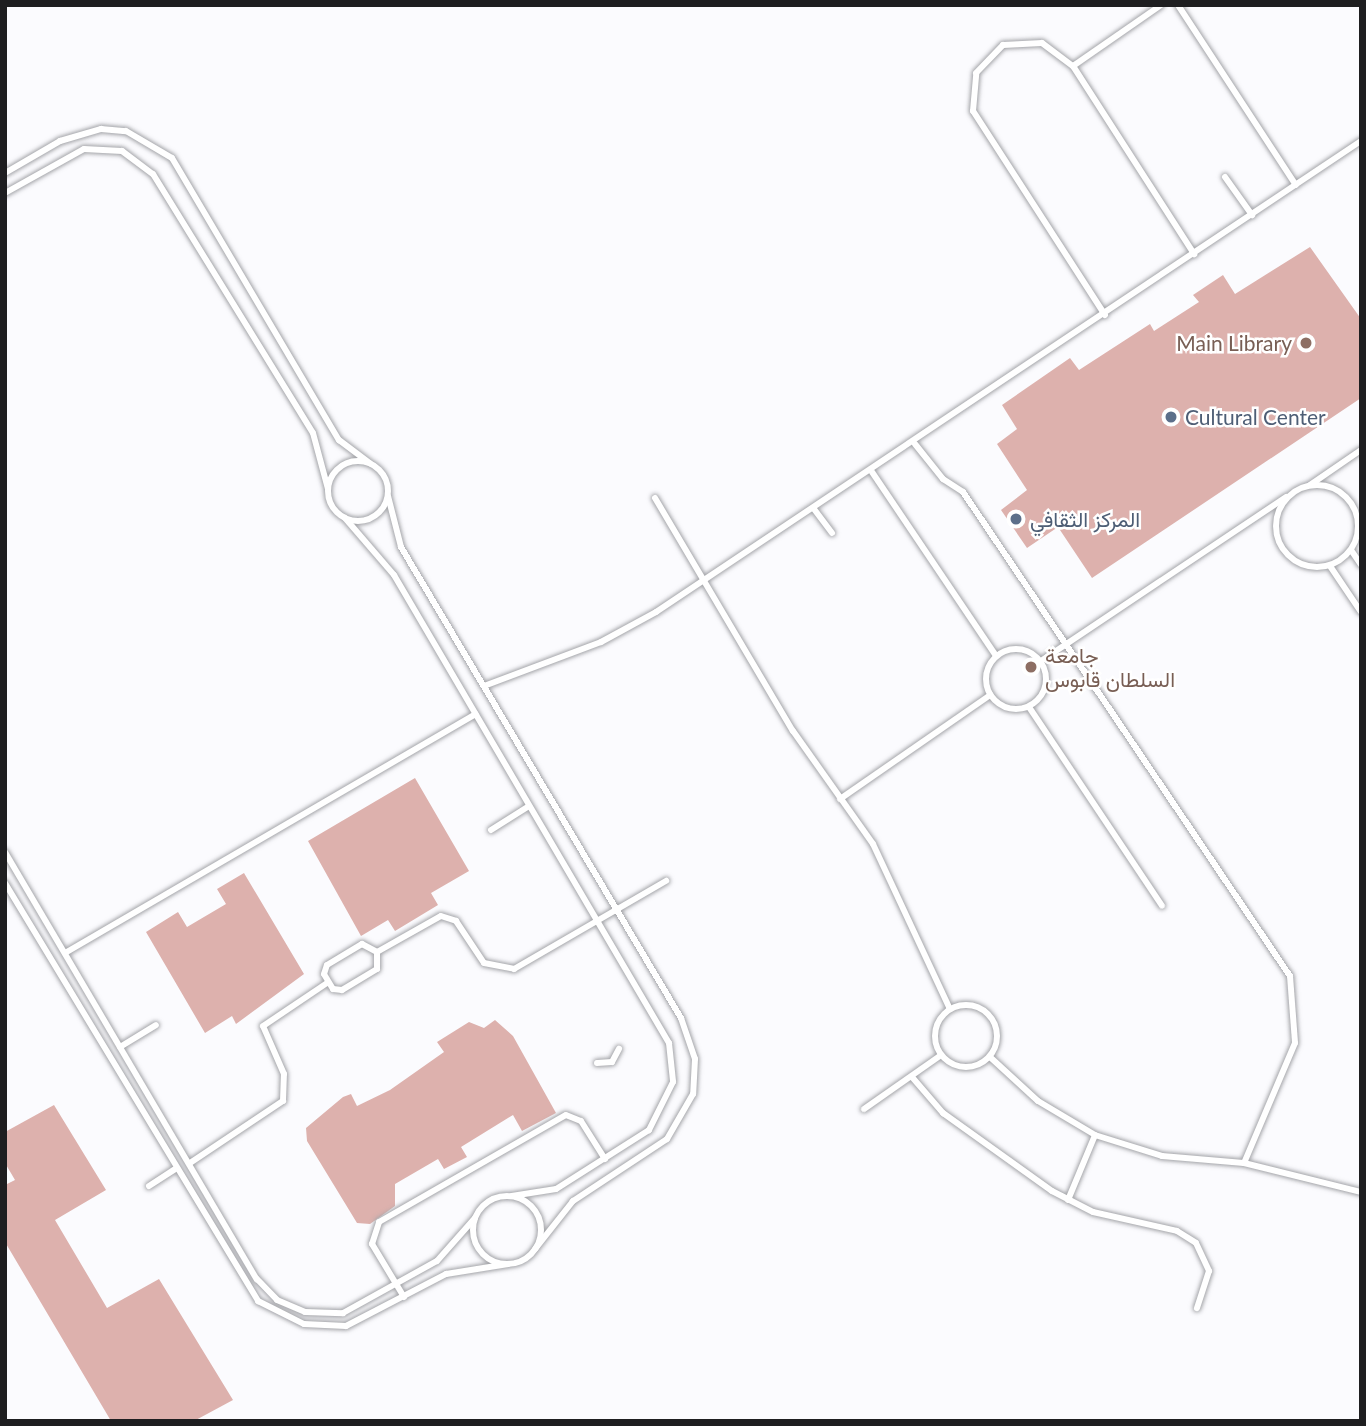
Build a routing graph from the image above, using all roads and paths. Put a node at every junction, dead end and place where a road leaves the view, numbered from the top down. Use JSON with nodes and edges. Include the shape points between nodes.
{"nodes":[{"id":1,"x":1161,"y":5,"type":"edge"},
{"id":2,"x":1178,"y":5,"type":"edge"},
{"id":3,"x":1073,"y":66,"type":"junction"},
{"id":4,"x":1361,"y":141,"type":"edge"},
{"id":5,"x":5,"y":173,"type":"edge"},
{"id":6,"x":1225,"y":177,"type":"dead end"},
{"id":7,"x":1296,"y":185,"type":"junction"},
{"id":8,"x":5,"y":193,"type":"edge"},
{"id":9,"x":1252,"y":215,"type":"junction"},
{"id":10,"x":1194,"y":254,"type":"junction"},
{"id":11,"x":1105,"y":315,"type":"junction"},
{"id":12,"x":915,"y":444,"type":"junction"},
{"id":13,"x":1361,"y":450,"type":"edge"},
{"id":14,"x":370,"y":463,"type":"junction"},
{"id":15,"x":872,"y":472,"type":"junction"},
{"id":16,"x":1310,"y":485,"type":"junction"},
{"id":17,"x":328,"y":489,"type":"junction"},
{"id":18,"x":388,"y":496,"type":"junction"},
{"id":19,"x":1286,"y":497,"type":"junction"},
{"id":20,"x":655,"y":498,"type":"dead end"},
{"id":21,"x":814,"y":509,"type":"junction"},
{"id":22,"x":345,"y":518,"type":"junction"},
{"id":23,"x":832,"y":533,"type":"dead end"},
{"id":24,"x":1351,"y":550,"type":"junction"},
{"id":25,"x":1361,"y":565,"type":"edge"},
{"id":26,"x":1330,"y":566,"type":"junction"},
{"id":27,"x":705,"y":581,"type":"junction"},
{"id":28,"x":1361,"y":612,"type":"edge"},
{"id":29,"x":1067,"y":642,"type":"junction"},
{"id":30,"x":996,"y":656,"type":"junction"},
{"id":31,"x":1041,"y":661,"type":"junction"},
{"id":32,"x":484,"y":686,"type":"junction"},
{"id":33,"x":990,"y":695,"type":"junction"},
{"id":34,"x":1029,"y":707,"type":"junction"},
{"id":35,"x":475,"y":714,"type":"junction"},
{"id":36,"x":839,"y":799,"type":"junction"},
{"id":37,"x":529,"y":806,"type":"junction"},
{"id":38,"x":491,"y":830,"type":"dead end"},
{"id":39,"x":5,"y":852,"type":"edge"},
{"id":40,"x":666,"y":881,"type":"dead end"},
{"id":41,"x":5,"y":883,"type":"edge"},
{"id":42,"x":1162,"y":906,"type":"dead end"},
{"id":43,"x":617,"y":910,"type":"junction"},
{"id":44,"x":596,"y":922,"type":"junction"},
{"id":45,"x":377,"y":952,"type":"junction"},
{"id":46,"x":65,"y":953,"type":"junction"},
{"id":47,"x":327,"y":983,"type":"junction"},
{"id":48,"x":950,"y":1009,"type":"junction"},
{"id":49,"x":156,"y":1025,"type":"dead end"},
{"id":50,"x":120,"y":1046,"type":"junction"},
{"id":51,"x":619,"y":1049,"type":"dead end"},
{"id":52,"x":941,"y":1055,"type":"junction"},
{"id":53,"x":990,"y":1057,"type":"junction"},
{"id":54,"x":597,"y":1063,"type":"dead end"},
{"id":55,"x":912,"y":1077,"type":"junction"},
{"id":56,"x":864,"y":1109,"type":"dead end"},
{"id":57,"x":1095,"y":1135,"type":"junction"},
{"id":58,"x":605,"y":1159,"type":"junction"},
{"id":59,"x":190,"y":1163,"type":"junction"},
{"id":60,"x":1244,"y":1163,"type":"junction"},
{"id":61,"x":175,"y":1169,"type":"junction"},
{"id":62,"x":149,"y":1186,"type":"dead end"},
{"id":63,"x":1361,"y":1192,"type":"edge"},
{"id":64,"x":512,"y":1196,"type":"junction"},
{"id":65,"x":1068,"y":1200,"type":"junction"},
{"id":66,"x":475,"y":1218,"type":"junction"},
{"id":67,"x":536,"y":1249,"type":"junction"},
{"id":68,"x":508,"y":1264,"type":"junction"},
{"id":69,"x":397,"y":1284,"type":"junction"},
{"id":70,"x":404,"y":1297,"type":"junction"},
{"id":71,"x":1197,"y":1308,"type":"dead end"}],
"edges":[{"from":1,"to":3,"type":"lane"},
{"from":2,"to":7,"type":"lane"},
{"from":3,"to":10,"type":"lane"},
{"from":3,"to":11,"type":"lane","via":[[1042,43],[1003,46],[976,73],[973,111]]},
{"from":4,"to":7,"type":"lane"},
{"from":5,"to":14,"type":"lane","via":[[60,141],[101,129],[126,131],[172,158],[339,440]]},
{"from":6,"to":9,"type":"lane"},
{"from":7,"to":9,"type":"lane"},
{"from":8,"to":17,"type":"lane","via":[[84,149],[122,151],[153,174],[313,433]]},
{"from":9,"to":10,"type":"lane"},
{"from":10,"to":11,"type":"lane"},
{"from":11,"to":12,"type":"lane"},
{"from":12,"to":15,"type":"lane"},
{"from":12,"to":29,"type":"lane","via":[[943,479],[963,492]]},
{"from":13,"to":16,"type":"lane"},
{"from":14,"to":17,"type":"lane","via":[[342,465]]},
{"from":14,"to":18,"type":"lane","via":[[384,476]]},
{"from":15,"to":21,"type":"lane"},
{"from":15,"to":30,"type":"lane"},
{"from":16,"to":19,"type":"lane"},
{"from":16,"to":24,"type":"lane","via":[[1337,490],[1356,510]]},
{"from":17,"to":22,"type":"lane","via":[[333,508]]},
{"from":18,"to":22,"type":"lane","via":[[369,519]]},
{"from":18,"to":32,"type":"lane","via":[[397,537]]},
{"from":19,"to":26,"type":"lane","via":[[1275,523],[1283,550],[1307,566]]},
{"from":19,"to":29,"type":"lane"},
{"from":20,"to":27,"type":"lane"},
{"from":21,"to":23,"type":"lane"},
{"from":21,"to":27,"type":"lane"},
{"from":22,"to":35,"type":"lane","via":[[373,543]]},
{"from":24,"to":25,"type":"lane"},
{"from":24,"to":26,"type":"lane"},
{"from":26,"to":28,"type":"lane"},
{"from":27,"to":32,"type":"lane","via":[[601,642]]},
{"from":27,"to":36,"type":"lane"},
{"from":29,"to":31,"type":"lane"},
{"from":29,"to":60,"type":"lane","via":[[1290,976],[1295,1043]]},
{"from":30,"to":31,"type":"lane","via":[[1020,649]]},
{"from":30,"to":33,"type":"lane","via":[[986,674]]},
{"from":31,"to":34,"type":"lane","via":[[1044,692]]},
{"from":32,"to":43,"type":"lane"},
{"from":33,"to":34,"type":"lane","via":[[1004,707]]},
{"from":33,"to":36,"type":"lane"},
{"from":34,"to":42,"type":"lane"},
{"from":35,"to":37,"type":"lane"},
{"from":35,"to":46,"type":"lane"},
{"from":36,"to":48,"type":"lane","via":[[910,912]]},
{"from":37,"to":38,"type":"lane"},
{"from":37,"to":44,"type":"lane"},
{"from":39,"to":46,"type":"lane"},
{"from":40,"to":43,"type":"lane"},
{"from":41,"to":61,"type":"lane"},
{"from":43,"to":44,"type":"lane"},
{"from":43,"to":67,"type":"lane","via":[[691,1039],[693,1094],[667,1139],[573,1201]]},
{"from":44,"to":45,"type":"lane","via":[[514,969],[484,963],[456,921],[440,916]]},
{"from":44,"to":58,"type":"lane","via":[[656,1017],[673,1062],[660,1117]]},
{"from":45,"to":47,"type":"lane","via":[[377,969],[342,990]]},
{"from":45,"to":47,"type":"lane","via":[[362,944],[327,965]]},
{"from":46,"to":50,"type":"lane"},
{"from":47,"to":59,"type":"lane","via":[[263,1026],[284,1074],[283,1101]]},
{"from":48,"to":52,"type":"lane","via":[[934,1035]]},
{"from":48,"to":53,"type":"lane","via":[[972,1005],[990,1016],[998,1037]]},
{"from":49,"to":50,"type":"lane"},
{"from":50,"to":59,"type":"lane"},
{"from":51,"to":54,"type":"lane","via":[[611,1062]]},
{"from":52,"to":53,"type":"lane","via":[[971,1068]]},
{"from":52,"to":55,"type":"lane"},
{"from":53,"to":57,"type":"lane","via":[[1038,1101]]},
{"from":55,"to":56,"type":"lane"},
{"from":55,"to":65,"type":"lane","via":[[943,1113],[997,1157]]},
{"from":57,"to":60,"type":"lane","via":[[1162,1156]]},
{"from":57,"to":65,"type":"lane"},
{"from":58,"to":64,"type":"lane","via":[[556,1189]]},
{"from":58,"to":69,"type":"lane","via":[[581,1121],[566,1115],[379,1222],[372,1244]]},
{"from":59,"to":69,"type":"lane","via":[[257,1279],[291,1309],[343,1314]]},
{"from":60,"to":63,"type":"lane"},
{"from":61,"to":62,"type":"lane"},
{"from":61,"to":70,"type":"lane","via":[[244,1284],[282,1318],[346,1326]]},
{"from":64,"to":66,"type":"lane","via":[[489,1200]]},
{"from":64,"to":67,"type":"lane","via":[[539,1217]]},
{"from":65,"to":71,"type":"lane","via":[[1126,1223],[1177,1231],[1196,1243],[1209,1271]]},
{"from":66,"to":68,"type":"lane","via":[[480,1251]]},
{"from":66,"to":69,"type":"lane","via":[[446,1254]]},
{"from":67,"to":68,"type":"lane"},
{"from":68,"to":70,"type":"lane","via":[[458,1270]]},
{"from":69,"to":70,"type":"lane"}]}
